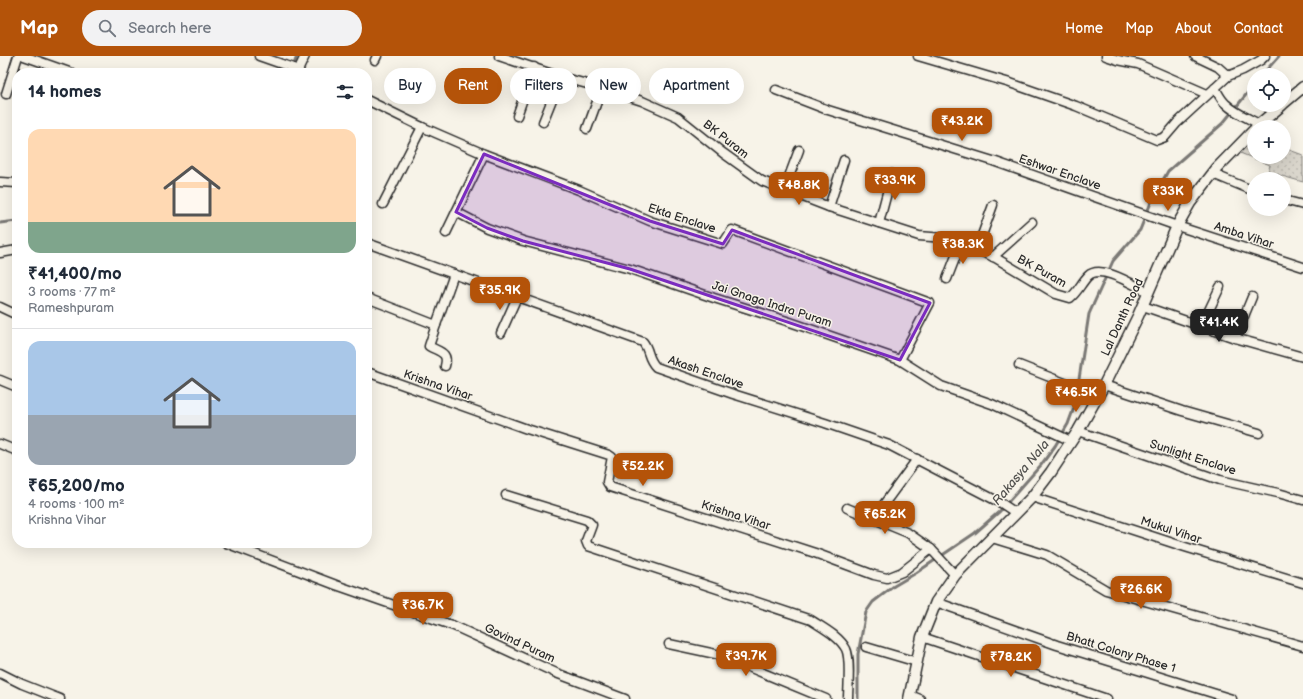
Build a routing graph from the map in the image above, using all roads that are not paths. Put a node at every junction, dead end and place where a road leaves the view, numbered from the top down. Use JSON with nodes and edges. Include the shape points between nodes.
{"nodes":[{"id":1,"x":18,"y":56,"type":"edge"},
{"id":2,"x":24,"y":56,"type":"edge"},
{"id":3,"x":259,"y":56,"type":"edge"},
{"id":4,"x":305,"y":56,"type":"edge"},
{"id":5,"x":499,"y":56,"type":"edge"},
{"id":6,"x":918,"y":56,"type":"edge"},
{"id":7,"x":1106,"y":56,"type":"edge"},
{"id":8,"x":1195,"y":56,"type":"edge"},
{"id":9,"x":1261,"y":57,"type":"edge"},
{"id":10,"x":534,"y":67,"type":"joint"},
{"id":11,"x":14,"y":68,"type":"edge"},
{"id":12,"x":56,"y":68,"type":"edge"},
{"id":13,"x":292,"y":68,"type":"edge"},
{"id":14,"x":296,"y":68,"type":"edge"},
{"id":15,"x":12,"y":75,"type":"edge"},
{"id":16,"x":1228,"y":76,"type":"junction"},
{"id":17,"x":1303,"y":87,"type":"edge"},
{"id":18,"x":1215,"y":88,"type":"junction"},
{"id":19,"x":776,"y":90,"type":"dead end"},
{"id":20,"x":6,"y":94,"type":"dead end"},
{"id":21,"x":1208,"y":94,"type":"junction"},
{"id":22,"x":1291,"y":97,"type":"edge"},
{"id":23,"x":641,"y":101,"type":"edge"},
{"id":24,"x":372,"y":102,"type":"edge"},
{"id":25,"x":550,"y":104,"type":"edge"},
{"id":26,"x":596,"y":104,"type":"edge"},
{"id":27,"x":1274,"y":112,"type":"edge"},
{"id":28,"x":517,"y":116,"type":"dead end"},
{"id":29,"x":1247,"y":120,"type":"edge"},
{"id":30,"x":1265,"y":120,"type":"edge"},
{"id":31,"x":543,"y":122,"type":"dead end"},
{"id":32,"x":422,"y":127,"type":"junction"},
{"id":33,"x":587,"y":129,"type":"dead end"},
{"id":34,"x":1247,"y":138,"type":"edge"},
{"id":35,"x":799,"y":150,"type":"dead end"},
{"id":36,"x":484,"y":154,"type":"junction"},
{"id":37,"x":844,"y":160,"type":"dead end"},
{"id":38,"x":892,"y":174,"type":"dead end"},
{"id":39,"x":1213,"y":174,"type":"junction"},
{"id":40,"x":0,"y":182,"type":"edge"},
{"id":41,"x":12,"y":183,"type":"edge"},
{"id":42,"x":1247,"y":188,"type":"edge"},
{"id":43,"x":784,"y":190,"type":"junction"},
{"id":44,"x":1291,"y":202,"type":"edge"},
{"id":45,"x":383,"y":204,"type":"dead end"},
{"id":46,"x":993,"y":205,"type":"dead end"},
{"id":47,"x":1303,"y":205,"type":"edge"},
{"id":48,"x":829,"y":207,"type":"junction"},
{"id":49,"x":456,"y":212,"type":"junction"},
{"id":50,"x":1032,"y":222,"type":"dead end"},
{"id":51,"x":878,"y":223,"type":"junction"},
{"id":52,"x":1177,"y":226,"type":"junction"},
{"id":53,"x":446,"y":234,"type":"dead end"},
{"id":54,"x":961,"y":243,"type":"junction"},
{"id":55,"x":372,"y":245,"type":"edge"},
{"id":56,"x":977,"y":250,"type":"junction"},
{"id":57,"x":12,"y":251,"type":"edge"},
{"id":58,"x":0,"y":252,"type":"edge"},
{"id":59,"x":993,"y":257,"type":"junction"},
{"id":60,"x":1303,"y":268,"type":"edge"},
{"id":61,"x":454,"y":274,"type":"junction"},
{"id":62,"x":947,"y":279,"type":"dead end"},
{"id":63,"x":1220,"y":287,"type":"dead end"},
{"id":64,"x":1148,"y":292,"type":"junction"},
{"id":65,"x":517,"y":297,"type":"junction"},
{"id":66,"x":1252,"y":297,"type":"dead end"},
{"id":67,"x":372,"y":300,"type":"edge"},
{"id":68,"x":1143,"y":306,"type":"junction"},
{"id":69,"x":0,"y":307,"type":"edge"},
{"id":70,"x":12,"y":313,"type":"edge"},
{"id":71,"x":436,"y":325,"type":"junction"},
{"id":72,"x":1201,"y":327,"type":"junction"},
{"id":73,"x":501,"y":334,"type":"dead end"},
{"id":74,"x":1235,"y":338,"type":"junction"},
{"id":75,"x":1303,"y":357,"type":"edge"},
{"id":76,"x":900,"y":360,"type":"junction"},
{"id":77,"x":1019,"y":365,"type":"dead end"},
{"id":78,"x":445,"y":366,"type":"dead end"},
{"id":79,"x":372,"y":374,"type":"edge"},
{"id":80,"x":0,"y":380,"type":"edge"},
{"id":81,"x":12,"y":385,"type":"edge"},
{"id":82,"x":1104,"y":386,"type":"junction"},
{"id":83,"x":1096,"y":399,"type":"junction"},
{"id":84,"x":1078,"y":431,"type":"junction"},
{"id":85,"x":1258,"y":433,"type":"dead end"},
{"id":86,"x":1065,"y":438,"type":"junction"},
{"id":87,"x":0,"y":444,"type":"edge"},
{"id":88,"x":12,"y":449,"type":"edge"},
{"id":89,"x":917,"y":459,"type":"junction"},
{"id":90,"x":506,"y":495,"type":"dead end"},
{"id":91,"x":1032,"y":498,"type":"junction"},
{"id":92,"x":1303,"y":500,"type":"edge"},
{"id":93,"x":846,"y":508,"type":"dead end"},
{"id":94,"x":1012,"y":511,"type":"junction"},
{"id":95,"x":873,"y":520,"type":"junction"},
{"id":96,"x":992,"y":538,"type":"junction"},
{"id":97,"x":239,"y":548,"type":"edge"},
{"id":98,"x":933,"y":550,"type":"junction"},
{"id":99,"x":955,"y":575,"type":"junction"},
{"id":100,"x":1303,"y":583,"type":"edge"},
{"id":101,"x":936,"y":602,"type":"junction"},
{"id":102,"x":922,"y":637,"type":"junction"},
{"id":103,"x":669,"y":644,"type":"dead end"},
{"id":104,"x":1303,"y":646,"type":"edge"},
{"id":105,"x":866,"y":647,"type":"dead end"},
{"id":106,"x":916,"y":662,"type":"junction"},
{"id":107,"x":0,"y":673,"type":"edge"},
{"id":108,"x":913,"y":698,"type":"edge"},
{"id":109,"x":60,"y":699,"type":"edge"},
{"id":110,"x":625,"y":699,"type":"edge"},
{"id":111,"x":826,"y":699,"type":"edge"},
{"id":112,"x":848,"y":699,"type":"edge"},
{"id":113,"x":1107,"y":699,"type":"edge"},
{"id":114,"x":1232,"y":699,"type":"edge"}],
"edges":[{"from":1,"to":11,"type":"street"},
{"from":2,"to":12,"type":"street"},
{"from":3,"to":13,"type":"street"},
{"from":4,"to":14,"type":"street"},
{"from":5,"to":10,"type":"street","name":"BK Puram"},
{"from":6,"to":21,"type":"street","via":[[1010,83],[1076,106],[1157,140],[1165,137]]},
{"from":7,"to":21,"type":"street","via":[[1138,64]]},
{"from":8,"to":16,"type":"street","via":[[1218,67]]},
{"from":9,"to":16,"type":"street","via":[[1243,70]]},
{"from":10,"to":28,"type":"street"},
{"from":15,"to":20,"type":"street"},
{"from":16,"to":18,"type":"street"},
{"from":17,"to":22,"type":"street"},
{"from":18,"to":21,"type":"street"},
{"from":18,"to":29,"type":"street","via":[[1228,106]]},
{"from":19,"to":52,"type":"street","name":"Eshwar Enclave","via":[[828,110],[993,161]]},
{"from":23,"to":43,"type":"street","name":"BK Puram","via":[[678,117],[762,182]]},
{"from":24,"to":32,"type":"street","name":"Ekta Enclave"},
{"from":25,"to":31,"type":"street"},
{"from":26,"to":33,"type":"street"},
{"from":27,"to":30,"type":"street","name":"Lal Danth Road"},
{"from":32,"to":36,"type":"street","name":"Ekta Enclave"},
{"from":32,"to":45,"type":"street"},
{"from":34,"to":39,"type":"street","name":"Lal Danth Road"},
{"from":35,"to":43,"type":"street"},
{"from":36,"to":49,"type":"street"},
{"from":36,"to":76,"type":"street","name":"Ekta Enclave","via":[[579,190],[650,221],[723,244],[732,230],[930,303]]},
{"from":37,"to":48,"type":"street"},
{"from":38,"to":51,"type":"street"},
{"from":39,"to":42,"type":"street"},
{"from":39,"to":52,"type":"street","name":"Lal Danth Road"},
{"from":40,"to":41,"type":"street"},
{"from":43,"to":48,"type":"street","name":"BK Puram"},
{"from":44,"to":47,"type":"street"},
{"from":46,"to":56,"type":"street"},
{"from":48,"to":51,"type":"street","name":"BK Puram"},
{"from":49,"to":53,"type":"street"},
{"from":49,"to":76,"type":"street","name":"Jai Gnaga Indra Puram","via":[[487,228],[523,241],[630,270]]},
{"from":50,"to":59,"type":"street"},
{"from":51,"to":54,"type":"street","name":"BK Puram","via":[[919,236],[944,238]]},
{"from":52,"to":60,"type":"street","name":"Amba Vihar"},
{"from":52,"to":64,"type":"street","name":"Lal Danth Road"},
{"from":54,"to":56,"type":"street","name":"BK Puram"},
{"from":54,"to":62,"type":"street"},
{"from":55,"to":61,"type":"street","name":"Akash Enclave"},
{"from":56,"to":59,"type":"street","name":"BK Puram"},
{"from":57,"to":58,"type":"street"},
{"from":59,"to":64,"type":"street","name":"BK Puram","via":[[1056,294],[1070,298],[1094,272],[1113,274]]},
{"from":61,"to":65,"type":"street","name":"Akash Enclave"},
{"from":61,"to":71,"type":"street"},
{"from":63,"to":72,"type":"street"},
{"from":64,"to":68,"type":"street","name":"Lal Danth Road"},
{"from":65,"to":73,"type":"street"},
{"from":65,"to":89,"type":"street","name":"Akash Enclave","via":[[643,342],[651,362],[656,367],[889,445]]},
{"from":66,"to":74,"type":"street"},
{"from":67,"to":71,"type":"street"},
{"from":68,"to":72,"type":"street"},
{"from":68,"to":82,"type":"street","name":"Lal Danth Road"},
{"from":69,"to":70,"type":"street"},
{"from":71,"to":78,"type":"street","via":[[429,346],[445,355]]},
{"from":72,"to":74,"type":"street"},
{"from":74,"to":75,"type":"street"},
{"from":76,"to":86,"type":"street","name":"Jai Gnaga Indra Puram","via":[[941,386],[992,404]]},
{"from":77,"to":83,"type":"street"},
{"from":79,"to":98,"type":"street","name":"Krishna Vihar","via":[[609,455],[612,458],[607,482],[610,487],[815,553],[874,575],[887,578],[902,572]]},
{"from":80,"to":81,"type":"street"},
{"from":82,"to":83,"type":"street","name":"Lal Danth Road"},
{"from":82,"to":85,"type":"street","via":[[1182,412]]},
{"from":83,"to":84,"type":"street","name":"Lal Danth Road"},
{"from":84,"to":86,"type":"street","name":"Lal Danth Road"},
{"from":84,"to":92,"type":"street","name":"Sunlight Enclave","via":[[1220,480]]},
{"from":86,"to":91,"type":"street","name":"Lal Danth Road","via":[[1052,472]]},
{"from":87,"to":88,"type":"street"},
{"from":89,"to":94,"type":"street","name":"Akash Enclave"},
{"from":89,"to":95,"type":"street"},
{"from":90,"to":112,"type":"street","via":[[587,520],[592,525],[586,541],[588,546],[810,620],[830,632],[847,650]]},
{"from":91,"to":94,"type":"street","name":"Lal Danth Road"},
{"from":91,"to":100,"type":"street","name":"Mukul Vihar"},
{"from":93,"to":95,"type":"street"},
{"from":94,"to":96,"type":"street","name":"Lal Danth Road"},
{"from":95,"to":98,"type":"street","via":[[908,533]]},
{"from":96,"to":99,"type":"street","name":"Lal Danth Road"},
{"from":96,"to":104,"type":"street","via":[[1047,555],[1106,590]]},
{"from":97,"to":110,"type":"street","name":"Govind Puram","via":[[454,626],[556,673]]},
{"from":98,"to":99,"type":"street"},
{"from":99,"to":101,"type":"street","name":"Lal Danth Road"},
{"from":101,"to":102,"type":"street","name":"Lal Danth Road"},
{"from":101,"to":114,"type":"street","name":"Bhatt Colony Phase 1","via":[[1057,645]]},
{"from":102,"to":106,"type":"street","name":"Lal Danth Road"},
{"from":102,"to":113,"type":"street"},
{"from":103,"to":111,"type":"street","via":[[725,656]]},
{"from":105,"to":106,"type":"street"},
{"from":106,"to":108,"type":"street","name":"Lal Danth Road"},
{"from":107,"to":109,"type":"street"}]}
